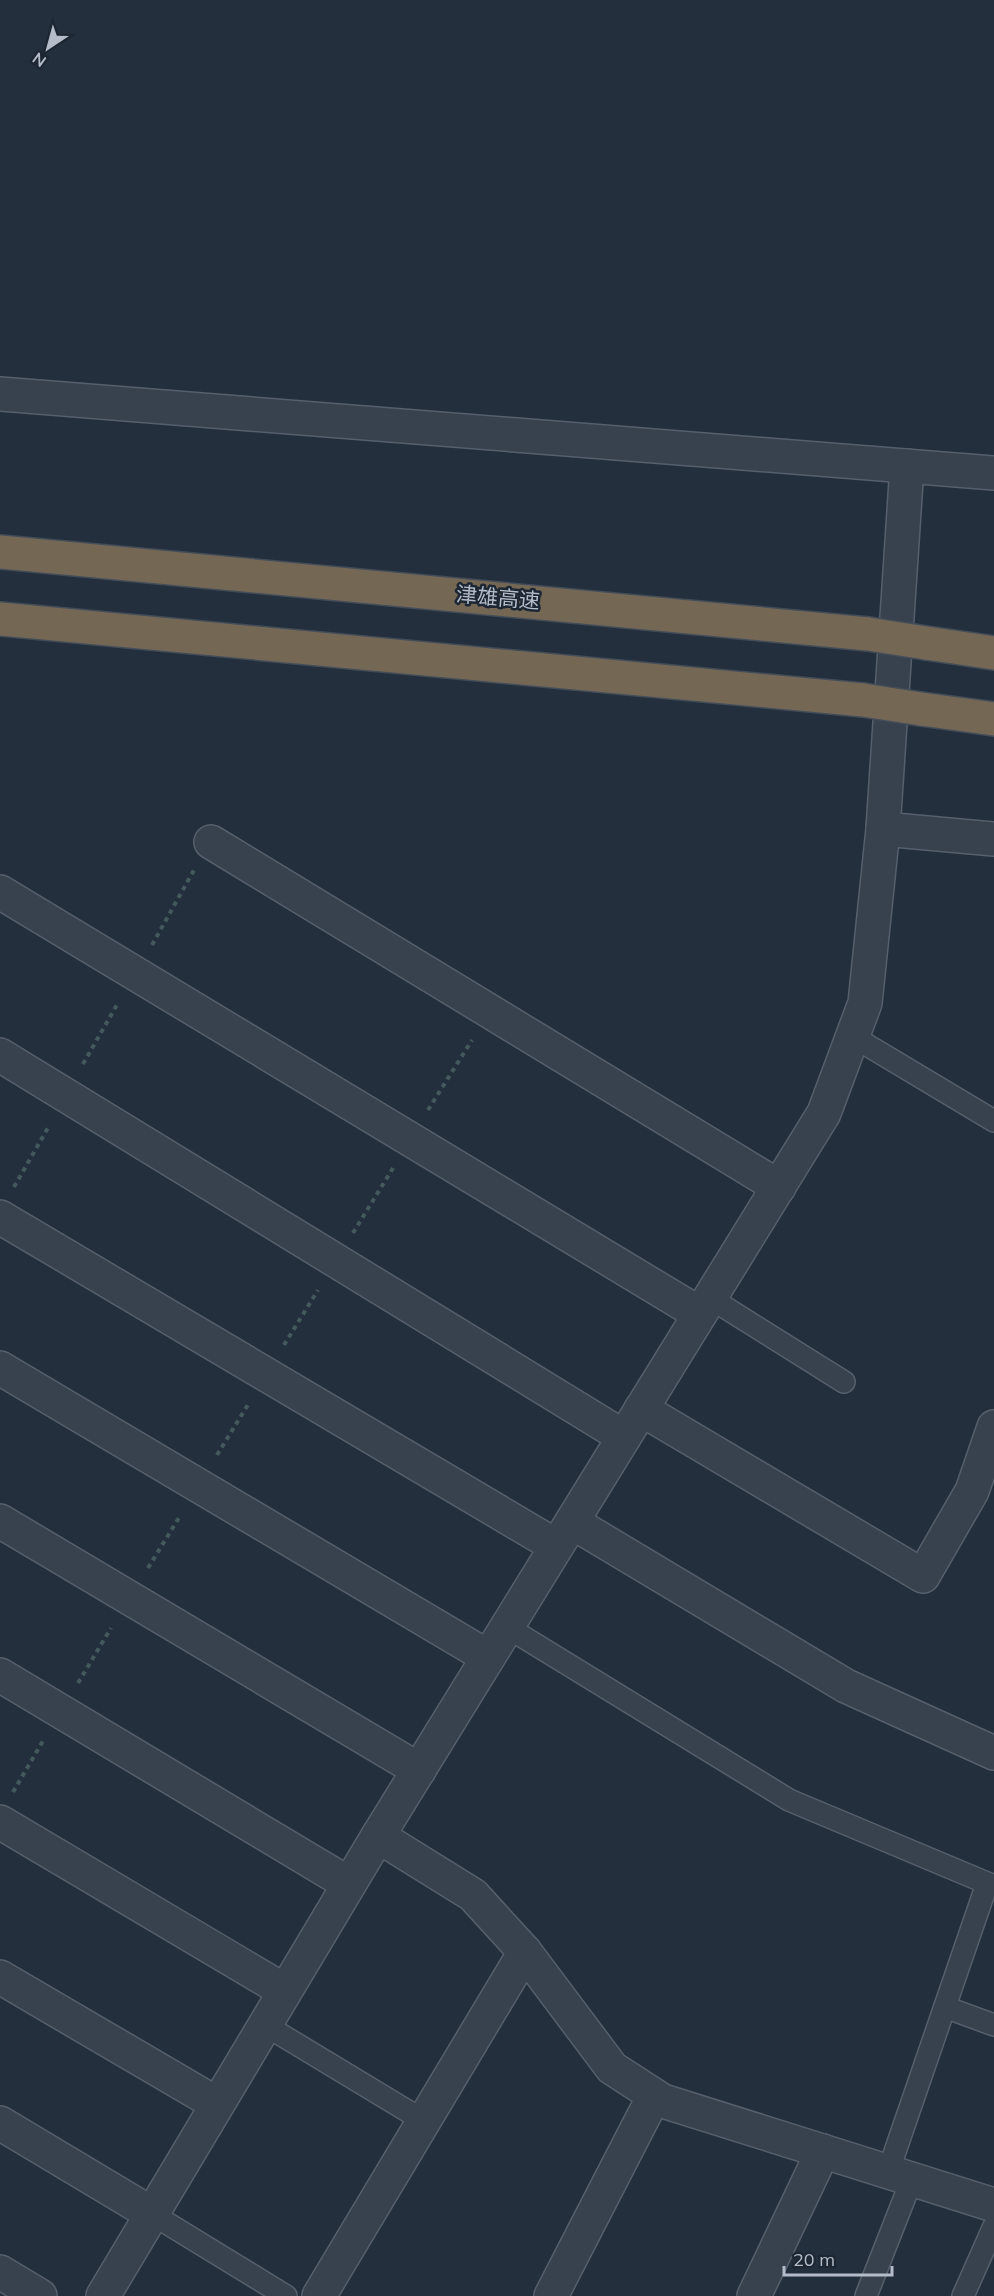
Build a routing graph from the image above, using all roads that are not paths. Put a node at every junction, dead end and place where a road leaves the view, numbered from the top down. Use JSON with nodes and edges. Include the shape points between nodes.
{"nodes":[{"id":1,"x":0,"y":394,"type":"edge"},
{"id":2,"x":907,"y":466,"type":"junction"},
{"id":3,"x":994,"y":473,"type":"edge"},
{"id":4,"x":0,"y":552,"type":"edge"},
{"id":5,"x":0,"y":619,"type":"edge"},
{"id":6,"x":994,"y":653,"type":"edge"},
{"id":7,"x":994,"y":719,"type":"edge"},
{"id":8,"x":883,"y":829,"type":"junction"},
{"id":9,"x":994,"y":839,"type":"edge"},
{"id":10,"x":211,"y":842,"type":"road end"},
{"id":11,"x":0,"y":892,"type":"edge"},
{"id":12,"x":852,"y":1036,"type":"junction"},
{"id":13,"x":0,"y":1055,"type":"edge"},
{"id":14,"x":994,"y":1121,"type":"edge"},
{"id":15,"x":779,"y":1187,"type":"junction"},
{"id":16,"x":5,"y":1204,"type":"edge"},
{"id":17,"x":705,"y":1306,"type":"junction"},
{"id":18,"x":0,"y":1368,"type":"edge"},
{"id":19,"x":844,"y":1382,"type":"dead end"},
{"id":20,"x":641,"y":1409,"type":"junction"},
{"id":21,"x":994,"y":1427,"type":"edge"},
{"id":22,"x":624,"y":1437,"type":"junction"},
{"id":23,"x":0,"y":1521,"type":"edge"},
{"id":24,"x":564,"y":1534,"type":"junction"},
{"id":25,"x":507,"y":1627,"type":"junction"},
{"id":26,"x":488,"y":1657,"type":"junction"},
{"id":27,"x":0,"y":1676,"type":"edge"},
{"id":28,"x":994,"y":1753,"type":"edge"},
{"id":29,"x":419,"y":1770,"type":"junction"},
{"id":30,"x":6,"y":1808,"type":"edge"},
{"id":31,"x":378,"y":1836,"type":"junction"},
{"id":32,"x":349,"y":1884,"type":"junction"},
{"id":33,"x":991,"y":1885,"type":"edge"},
{"id":34,"x":525,"y":1952,"type":"junction"},
{"id":35,"x":0,"y":1977,"type":"edge"},
{"id":36,"x":285,"y":1991,"type":"junction"},
{"id":37,"x":945,"y":2007,"type":"junction"},
{"id":38,"x":265,"y":2025,"type":"junction"},
{"id":39,"x":994,"y":2025,"type":"edge"},
{"id":40,"x":654,"y":2096,"type":"junction"},
{"id":41,"x":217,"y":2104,"type":"junction"},
{"id":42,"x":424,"y":2121,"type":"junction"},
{"id":43,"x":0,"y":2123,"type":"edge"},
{"id":44,"x":823,"y":2151,"type":"junction"},
{"id":45,"x":900,"y":2175,"type":"junction"},
{"id":46,"x":994,"y":2205,"type":"edge"},
{"id":47,"x":152,"y":2214,"type":"junction"},
{"id":48,"x":994,"y":2226,"type":"edge"},
{"id":49,"x":0,"y":2272,"type":"edge"},
{"id":50,"x":40,"y":2296,"type":"edge"},
{"id":51,"x":103,"y":2296,"type":"edge"},
{"id":52,"x":286,"y":2296,"type":"edge"},
{"id":53,"x":319,"y":2296,"type":"edge"},
{"id":54,"x":551,"y":2296,"type":"edge"},
{"id":55,"x":754,"y":2296,"type":"edge"},
{"id":56,"x":866,"y":2296,"type":"edge"},
{"id":57,"x":963,"y":2296,"type":"edge"}],
"edges":[{"from":1,"to":2,"type":"street"},
{"from":2,"to":3,"type":"street"},
{"from":2,"to":8,"type":"street"},
{"from":4,"to":6,"type":"highway","name":"津雄高速","bridge":true,"via":[[868,634]]},
{"from":5,"to":7,"type":"highway","bridge":true,"via":[[863,700]]},
{"from":8,"to":9,"type":"street"},
{"from":8,"to":12,"type":"street","via":[[865,1004]]},
{"from":10,"to":15,"type":"street"},
{"from":11,"to":17,"type":"street","via":[[410,1140]]},
{"from":12,"to":14,"type":"lane"},
{"from":12,"to":15,"type":"street","via":[[824,1113]]},
{"from":13,"to":22,"type":"street"},
{"from":15,"to":17,"type":"street"},
{"from":16,"to":24,"type":"street","via":[[266,1375]]},
{"from":17,"to":19,"type":"lane"},
{"from":17,"to":20,"type":"street"},
{"from":18,"to":26,"type":"street"},
{"from":20,"to":21,"type":"street","via":[[923,1576],[972,1491]]},
{"from":20,"to":22,"type":"street"},
{"from":22,"to":24,"type":"street"},
{"from":23,"to":29,"type":"street"},
{"from":24,"to":25,"type":"street"},
{"from":24,"to":28,"type":"street","via":[[846,1686]]},
{"from":25,"to":26,"type":"street"},
{"from":25,"to":33,"type":"lane","via":[[789,1800]]},
{"from":26,"to":29,"type":"street"},
{"from":27,"to":32,"type":"street"},
{"from":29,"to":31,"type":"street"},
{"from":30,"to":36,"type":"street"},
{"from":31,"to":32,"type":"street"},
{"from":31,"to":34,"type":"street","via":[[473,1895]]},
{"from":32,"to":36,"type":"street"},
{"from":33,"to":37,"type":"lane"},
{"from":34,"to":40,"type":"street","via":[[612,2068]]},
{"from":34,"to":42,"type":"street"},
{"from":35,"to":41,"type":"street"},
{"from":36,"to":38,"type":"street"},
{"from":37,"to":39,"type":"lane"},
{"from":37,"to":45,"type":"lane"},
{"from":38,"to":41,"type":"street"},
{"from":38,"to":42,"type":"lane"},
{"from":40,"to":44,"type":"street"},
{"from":40,"to":54,"type":"street"},
{"from":41,"to":47,"type":"street"},
{"from":42,"to":53,"type":"street"},
{"from":43,"to":47,"type":"street"},
{"from":44,"to":45,"type":"street"},
{"from":44,"to":55,"type":"street"},
{"from":45,"to":46,"type":"street"},
{"from":45,"to":56,"type":"lane"},
{"from":47,"to":51,"type":"street"},
{"from":47,"to":52,"type":"lane"},
{"from":48,"to":57,"type":"lane"},
{"from":49,"to":50,"type":"street"}]}
